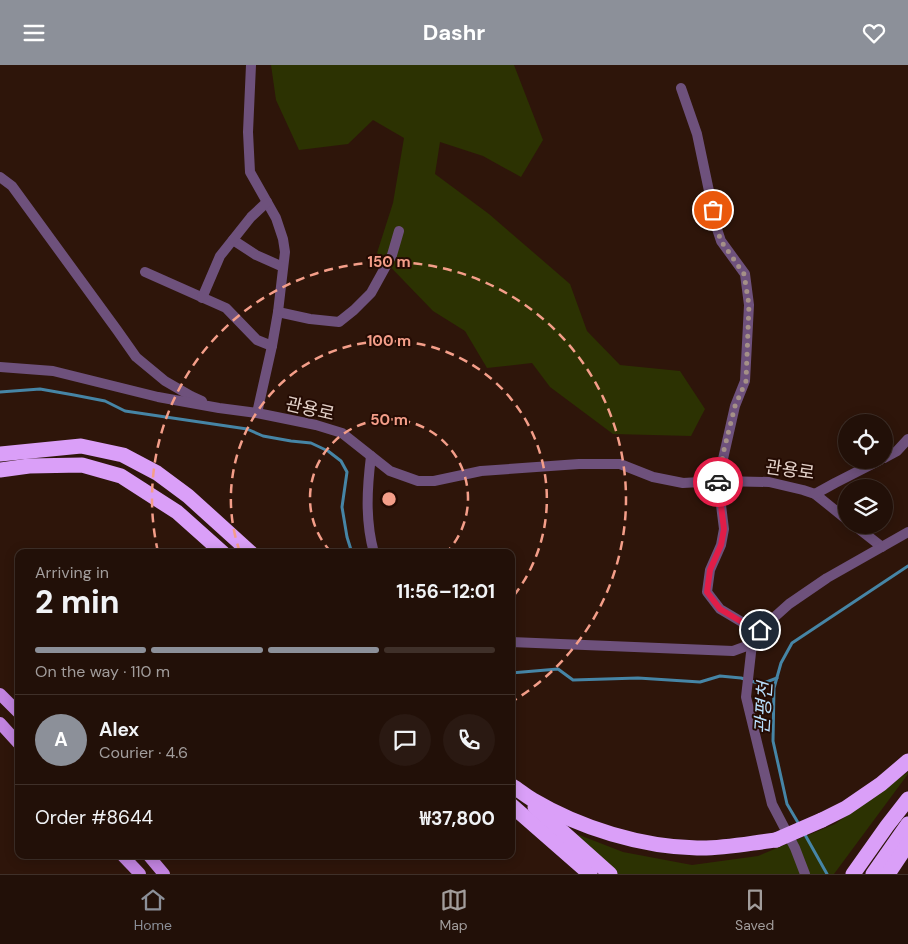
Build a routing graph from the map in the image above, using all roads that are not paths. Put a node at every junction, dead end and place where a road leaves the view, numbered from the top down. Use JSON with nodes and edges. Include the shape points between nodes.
{"nodes":[{"id":1,"x":252,"y":65,"type":"edge"},
{"id":2,"x":682,"y":88,"type":"dead end"},
{"id":3,"x":0,"y":177,"type":"edge"},
{"id":4,"x":267,"y":202,"type":"junction"},
{"id":5,"x":399,"y":231,"type":"dead end"},
{"id":6,"x":234,"y":239,"type":"junction"},
{"id":7,"x":283,"y":267,"type":"junction"},
{"id":8,"x":145,"y":272,"type":"dead end"},
{"id":9,"x":202,"y":298,"type":"junction"},
{"id":10,"x":278,"y":312,"type":"junction"},
{"id":11,"x":272,"y":346,"type":"junction"},
{"id":12,"x":0,"y":367,"type":"edge"},
{"id":13,"x":165,"y":381,"type":"junction"},
{"id":14,"x":158,"y":397,"type":"junction"},
{"id":15,"x":219,"y":408,"type":"junction"},
{"id":16,"x":257,"y":413,"type":"junction"},
{"id":17,"x":908,"y":439,"type":"edge"},
{"id":18,"x":893,"y":453,"type":"edge"},
{"id":19,"x":0,"y":454,"type":"edge"},
{"id":20,"x":371,"y":456,"type":"junction"},
{"id":21,"x":862,"y":469,"type":"edge"},
{"id":22,"x":0,"y":470,"type":"edge"},
{"id":23,"x":718,"y":481,"type":"junction"},
{"id":24,"x":815,"y":494,"type":"junction"},
{"id":25,"x":838,"y":513,"type":"edge"},
{"id":26,"x":908,"y":532,"type":"edge"},
{"id":27,"x":865,"y":534,"type":"edge"},
{"id":28,"x":882,"y":547,"type":"junction"},
{"id":29,"x":219,"y":549,"type":"edge"},
{"id":30,"x":247,"y":549,"type":"edge"},
{"id":31,"x":373,"y":549,"type":"edge"},
{"id":32,"x":760,"y":630,"type":"junction"},
{"id":33,"x":515,"y":642,"type":"edge"},
{"id":34,"x":751,"y":649,"type":"junction"},
{"id":35,"x":0,"y":694,"type":"edge"},
{"id":36,"x":15,"y":709,"type":"edge"},
{"id":37,"x":0,"y":723,"type":"edge"},
{"id":38,"x":15,"y":740,"type":"edge"},
{"id":39,"x":908,"y":761,"type":"edge"},
{"id":40,"x":515,"y":788,"type":"edge"},
{"id":41,"x":515,"y":790,"type":"edge"},
{"id":42,"x":908,"y":799,"type":"edge"},
{"id":43,"x":515,"y":808,"type":"edge"},
{"id":44,"x":908,"y":824,"type":"edge"},
{"id":45,"x":534,"y":825,"type":"junction"},
{"id":46,"x":908,"y":843,"type":"edge"},
{"id":47,"x":126,"y":859,"type":"edge"},
{"id":48,"x":151,"y":859,"type":"edge"},
{"id":49,"x":140,"y":874,"type":"edge"},
{"id":50,"x":164,"y":874,"type":"edge"},
{"id":51,"x":577,"y":874,"type":"edge"},
{"id":52,"x":590,"y":874,"type":"edge"},
{"id":53,"x":610,"y":874,"type":"edge"},
{"id":54,"x":805,"y":874,"type":"edge"},
{"id":55,"x":853,"y":874,"type":"edge"},
{"id":56,"x":873,"y":874,"type":"edge"},
{"id":57,"x":888,"y":874,"type":"edge"}],
"edges":[{"from":1,"to":4,"type":"street","via":[[248,132],[250,171]]},
{"from":2,"to":23,"type":"street","via":[[697,134],[717,229],[721,241],[744,274],[749,305],[746,381],[735,406]]},
{"from":3,"to":13,"type":"street","via":[[12,186],[136,357]]},
{"from":4,"to":6,"type":"street"},
{"from":4,"to":7,"type":"street","via":[[283,239]]},
{"from":5,"to":10,"type":"street","via":[[392,255],[370,293],[339,321]]},
{"from":6,"to":7,"type":"street","via":[[256,255]]},
{"from":6,"to":9,"type":"street","via":[[220,256]]},
{"from":7,"to":10,"type":"street"},
{"from":8,"to":9,"type":"street"},
{"from":9,"to":11,"type":"street","via":[[226,309],[257,341]]},
{"from":10,"to":11,"type":"street"},
{"from":11,"to":16,"type":"street"},
{"from":12,"to":14,"type":"street","name":"관용로","via":[[53,371]]},
{"from":13,"to":14,"type":"street"},
{"from":13,"to":15,"type":"street"},
{"from":14,"to":15,"type":"street","name":"관용로"},
{"from":15,"to":16,"type":"street","name":"관용로"},
{"from":16,"to":20,"type":"street","name":"관용로","via":[[342,433]]},
{"from":17,"to":18,"type":"street"},
{"from":19,"to":30,"type":"highway","via":[[80,447],[123,455],[188,495]]},
{"from":20,"to":23,"type":"street","name":"관용로","via":[[390,471],[418,481],[434,481],[481,471],[620,464],[653,477],[683,483]]},
{"from":20,"to":31,"type":"street","via":[[367,492]]},
{"from":21,"to":24,"type":"street","name":"관용로"},
{"from":22,"to":29,"type":"highway","via":[[82,465],[121,476],[177,512]]},
{"from":23,"to":24,"type":"street","name":"관용로","via":[[769,482]]},
{"from":23,"to":32,"type":"street","via":[[724,529],[710,570],[707,592],[720,609]]},
{"from":24,"to":25,"type":"street"},
{"from":26,"to":28,"type":"street"},
{"from":27,"to":28,"type":"street"},
{"from":28,"to":32,"type":"street","via":[[827,578],[789,604]]},
{"from":32,"to":34,"type":"street"},
{"from":33,"to":34,"type":"street","via":[[733,651]]},
{"from":34,"to":54,"type":"street","via":[[746,697],[772,804]]},
{"from":35,"to":36,"type":"main road"},
{"from":37,"to":38,"type":"main road"},
{"from":39,"to":40,"type":"highway","bridge":true,"via":[[846,808],[776,840],[698,849],[648,843],[598,829],[575,821]]},
{"from":41,"to":53,"type":"highway"},
{"from":42,"to":55,"type":"highway"},
{"from":43,"to":45,"type":"highway"},
{"from":44,"to":56,"type":"highway"},
{"from":45,"to":51,"type":"highway"},
{"from":45,"to":52,"type":"highway"},
{"from":46,"to":57,"type":"highway"},
{"from":47,"to":49,"type":"main road"},
{"from":48,"to":50,"type":"main road"}]}
